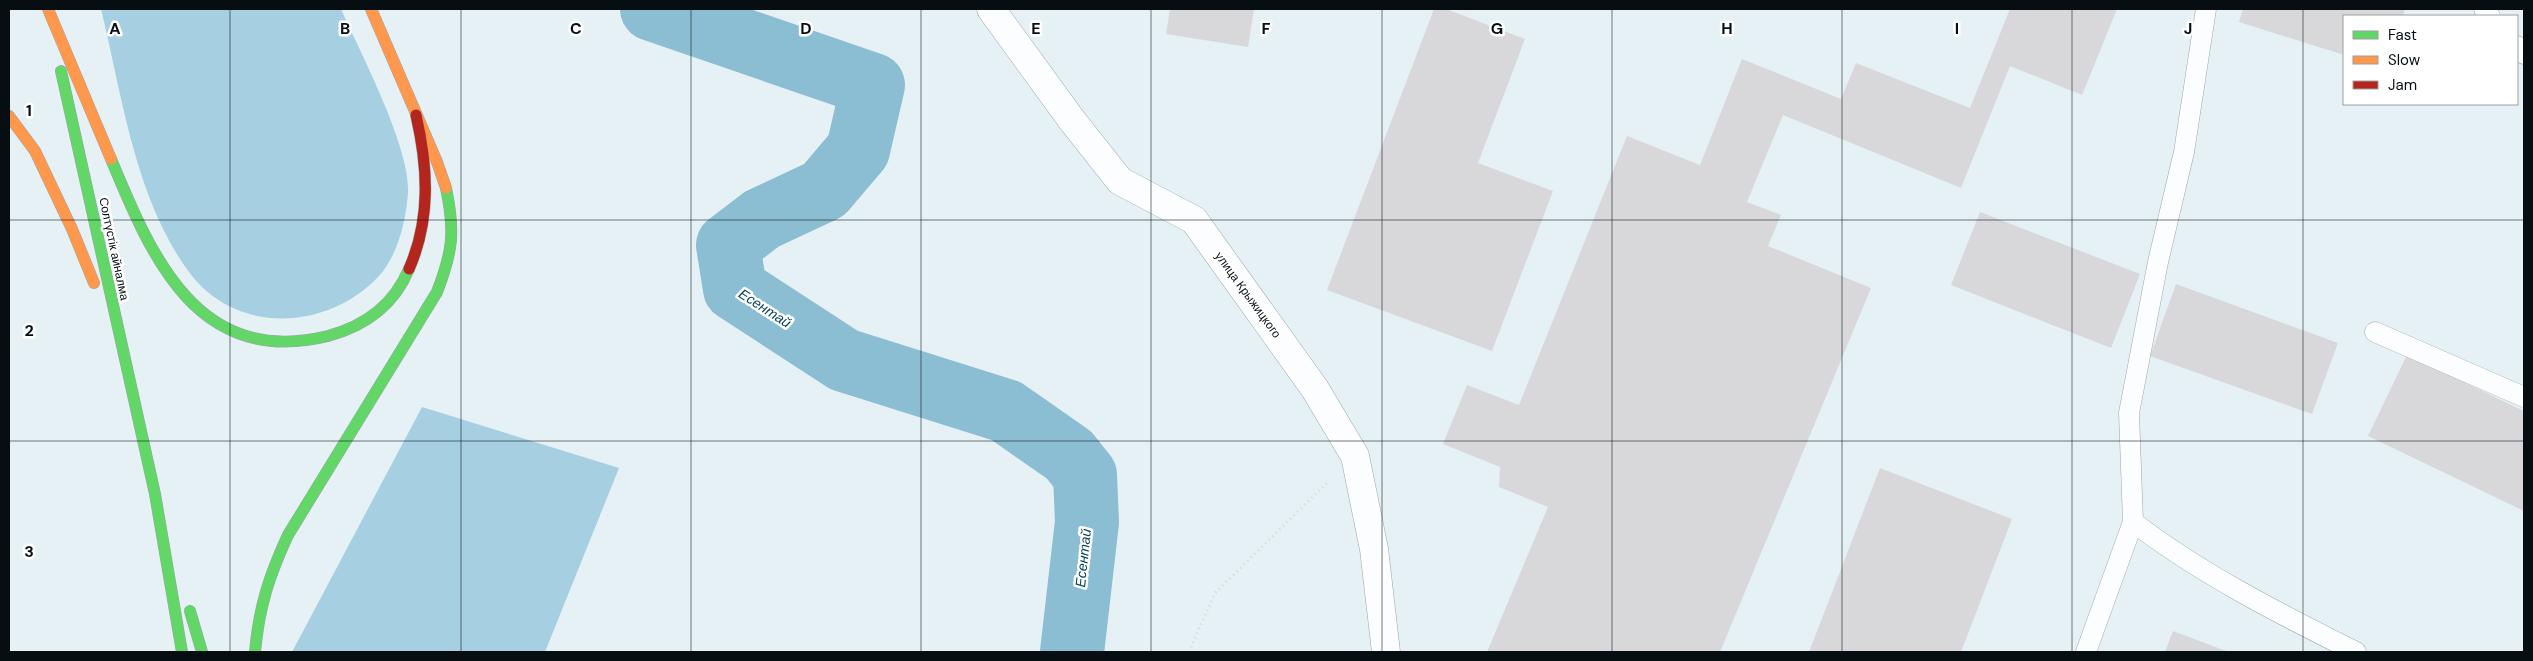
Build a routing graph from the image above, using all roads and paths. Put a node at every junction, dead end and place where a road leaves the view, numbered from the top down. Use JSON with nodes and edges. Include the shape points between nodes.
{"nodes":[{"id":1,"x":48,"y":9,"type":"edge"},
{"id":2,"x":371,"y":9,"type":"edge"},
{"id":3,"x":991,"y":9,"type":"edge"},
{"id":4,"x":2206,"y":9,"type":"edge"},
{"id":5,"x":416,"y":115,"type":"junction"},
{"id":6,"x":9,"y":116,"type":"edge"},
{"id":7,"x":2375,"y":332,"type":"dead end"},
{"id":8,"x":125,"y":364,"type":"junction"},
{"id":9,"x":2524,"y":397,"type":"edge"},
{"id":10,"x":1355,"y":456,"type":"junction"},
{"id":11,"x":155,"y":494,"type":"junction"},
{"id":12,"x":2133,"y":522,"type":"junction"},
{"id":13,"x":182,"y":652,"type":"edge"},
{"id":14,"x":202,"y":652,"type":"edge"},
{"id":15,"x":255,"y":652,"type":"edge"},
{"id":16,"x":1189,"y":652,"type":"edge"},
{"id":17,"x":1386,"y":652,"type":"edge"},
{"id":18,"x":2086,"y":652,"type":"edge"},
{"id":19,"x":2356,"y":652,"type":"edge"}],
"edges":[{"from":1,"to":5,"type":"main road","via":[[138,222],[162,264],[209,319],[258,341],[295,343],[335,335],[372,318],[400,290],[415,255],[424,214],[426,184]]},
{"from":1,"to":8,"type":"main road","name":"Солтүстік айналма"},
{"from":2,"to":5,"type":"main road"},
{"from":3,"to":10,"type":"street","name":"улица Крыжицкого","via":[[1120,181],[1194,220],[1316,389]]},
{"from":4,"to":12,"type":"lane","via":[[2184,152],[2158,262],[2129,414]]},
{"from":5,"to":15,"type":"main road","via":[[446,189],[453,235],[449,261],[437,292],[288,536],[270,574],[258,622]]},
{"from":6,"to":8,"type":"main road","via":[[35,151],[68,220]]},
{"from":7,"to":9,"type":"lane"},
{"from":8,"to":11,"type":"main road","name":"Солтүстік айналма"},
{"from":10,"to":16,"type":"path","via":[[1215,593]]},
{"from":10,"to":17,"type":"street","name":"улица Крыжицкого","via":[[1374,549]]},
{"from":11,"to":13,"type":"main road","name":"Солтүстік айналма"},
{"from":11,"to":14,"type":"main road","name":"Солтүстік айналма"},
{"from":12,"to":18,"type":"lane"},
{"from":12,"to":19,"type":"lane","via":[[2165,547]]}]}
